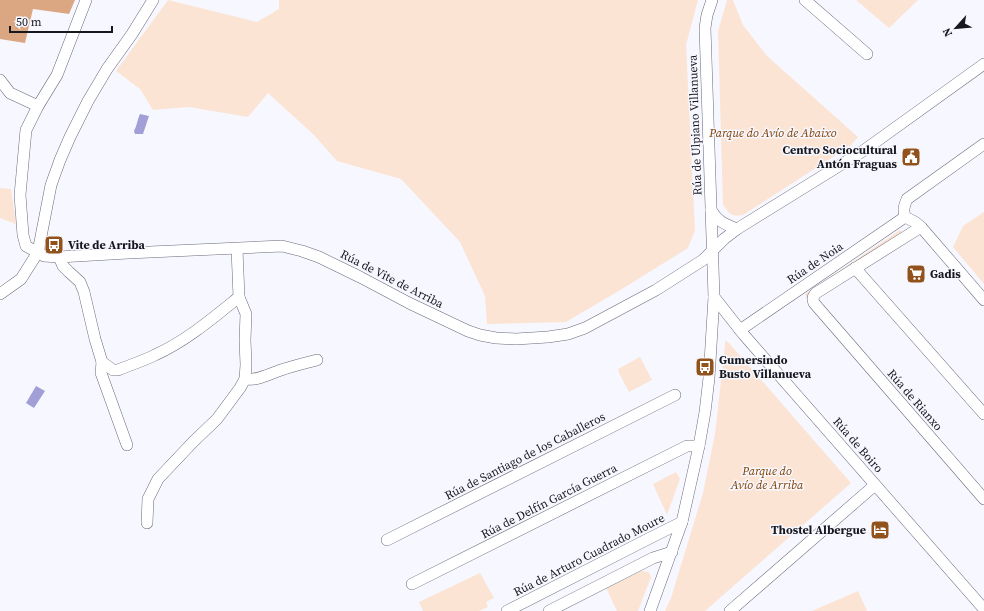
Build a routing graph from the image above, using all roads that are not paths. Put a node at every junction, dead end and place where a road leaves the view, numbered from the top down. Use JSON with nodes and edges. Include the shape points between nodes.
{"nodes":[{"id":1,"x":86,"y":0,"type":"edge"},
{"id":2,"x":153,"y":0,"type":"edge"},
{"id":3,"x":712,"y":0,"type":"edge"},
{"id":4,"x":805,"y":0,"type":"edge"},
{"id":5,"x":867,"y":54,"type":"dead end"},
{"id":6,"x":984,"y":64,"type":"edge"},
{"id":7,"x":0,"y":80,"type":"edge"},
{"id":8,"x":38,"y":106,"type":"junction"},
{"id":9,"x":984,"y":144,"type":"edge"},
{"id":10,"x":711,"y":210,"type":"junction"},
{"id":11,"x":905,"y":217,"type":"junction"},
{"id":12,"x":921,"y":227,"type":"junction"},
{"id":13,"x":737,"y":229,"type":"junction"},
{"id":14,"x":237,"y":249,"type":"junction"},
{"id":15,"x":712,"y":250,"type":"junction"},
{"id":16,"x":38,"y":252,"type":"junction"},
{"id":17,"x":59,"y":258,"type":"junction"},
{"id":18,"x":855,"y":268,"type":"junction"},
{"id":19,"x":0,"y":294,"type":"edge"},
{"id":20,"x":714,"y":297,"type":"junction"},
{"id":21,"x":239,"y":298,"type":"junction"},
{"id":22,"x":984,"y":300,"type":"edge"},
{"id":23,"x":740,"y":330,"type":"junction"},
{"id":24,"x":317,"y":360,"type":"dead end"},
{"id":25,"x":102,"y":362,"type":"junction"},
{"id":26,"x":245,"y":379,"type":"junction"},
{"id":27,"x":675,"y":395,"type":"dead end"},
{"id":28,"x":984,"y":414,"type":"edge"},
{"id":29,"x":127,"y":444,"type":"dead end"},
{"id":30,"x":699,"y":446,"type":"junction"},
{"id":31,"x":875,"y":484,"type":"junction"},
{"id":32,"x":984,"y":499,"type":"edge"},
{"id":33,"x":682,"y":522,"type":"junction"},
{"id":34,"x":147,"y":523,"type":"dead end"},
{"id":35,"x":387,"y":540,"type":"dead end"},
{"id":36,"x":672,"y":552,"type":"junction"},
{"id":37,"x":412,"y":584,"type":"dead end"},
{"id":38,"x":984,"y":609,"type":"edge"},
{"id":39,"x":507,"y":611,"type":"edge"},
{"id":40,"x":548,"y":611,"type":"edge"},
{"id":41,"x":650,"y":611,"type":"edge"},
{"id":42,"x":730,"y":611,"type":"edge"}],
"edges":[{"from":1,"to":8,"type":"street","via":[[57,75]]},
{"from":2,"to":16,"type":"street","via":[[107,69],[70,137],[51,185]]},
{"from":3,"to":10,"type":"street","name":"Rúa de Ulpiano Villanueva","via":[[705,28]]},
{"from":4,"to":5,"type":"street"},
{"from":6,"to":13,"type":"street","name":"Rúa de Vite de Arriba","via":[[863,150]]},
{"from":7,"to":8,"type":"street","via":[[10,93]]},
{"from":8,"to":16,"type":"street","via":[[26,130],[20,195],[26,246]]},
{"from":9,"to":11,"type":"street","via":[[907,199],[903,212]]},
{"from":10,"to":13,"type":"street","via":[[719,221]]},
{"from":10,"to":15,"type":"street","name":"Rúa de Ulpiano Villanueva"},
{"from":11,"to":12,"type":"street"},
{"from":11,"to":23,"type":"street","name":"Rúa de Noia"},
{"from":12,"to":18,"type":"street"},
{"from":12,"to":22,"type":"street"},
{"from":13,"to":15,"type":"street","name":"Rúa de Vite de Arriba"},
{"from":14,"to":15,"type":"street","name":"Rúa de Vite de Arriba","via":[[282,246],[302,251],[468,331],[510,339],[548,337],[585,328],[656,290],[703,260]]},
{"from":14,"to":17,"type":"street","name":"Rúa de Vite de Arriba"},
{"from":14,"to":21,"type":"street"},
{"from":15,"to":20,"type":"street","name":"Rúa de Ulpiano Villanueva"},
{"from":16,"to":17,"type":"street","name":"Rúa de Vite de Arriba","via":[[44,256]]},
{"from":16,"to":19,"type":"street","via":[[21,279]]},
{"from":17,"to":25,"type":"street","via":[[63,266],[80,282]]},
{"from":18,"to":28,"type":"street"},
{"from":18,"to":32,"type":"street","name":"Rúa de Rianxo","via":[[814,295],[814,303]]},
{"from":20,"to":23,"type":"street","name":"Rúa de Boiro"},
{"from":20,"to":30,"type":"street","name":"Rúa de Ulpiano Villanueva","via":[[709,378]]},
{"from":21,"to":25,"type":"street","via":[[200,328],[155,355],[118,370],[113,370]]},
{"from":21,"to":26,"type":"street","via":[[246,314]]},
{"from":23,"to":31,"type":"street","name":"Rúa de Boiro"},
{"from":24,"to":26,"type":"street","via":[[251,380]]},
{"from":25,"to":29,"type":"street","via":[[101,374]]},
{"from":26,"to":34,"type":"street","via":[[217,419],[158,479],[148,499]]},
{"from":27,"to":35,"type":"street","name":"Rúa de Santiago de los Caballeros"},
{"from":30,"to":33,"type":"street","name":"Rúa de Ulpiano Villanueva"},
{"from":30,"to":37,"type":"street","name":"Rúa de Delfín García Guerra","via":[[687,446]]},
{"from":31,"to":38,"type":"street","name":"Rúa de Boiro"},
{"from":31,"to":42,"type":"street"},
{"from":33,"to":36,"type":"street","name":"Rúa de Ulpiano Villanueva"},
{"from":33,"to":39,"type":"street","name":"Rúa de Arturo Cuadrado Moure"},
{"from":36,"to":40,"type":"street","via":[[653,558]]},
{"from":36,"to":41,"type":"street","name":"Rúa de Ulpiano Villanueva"}]}
